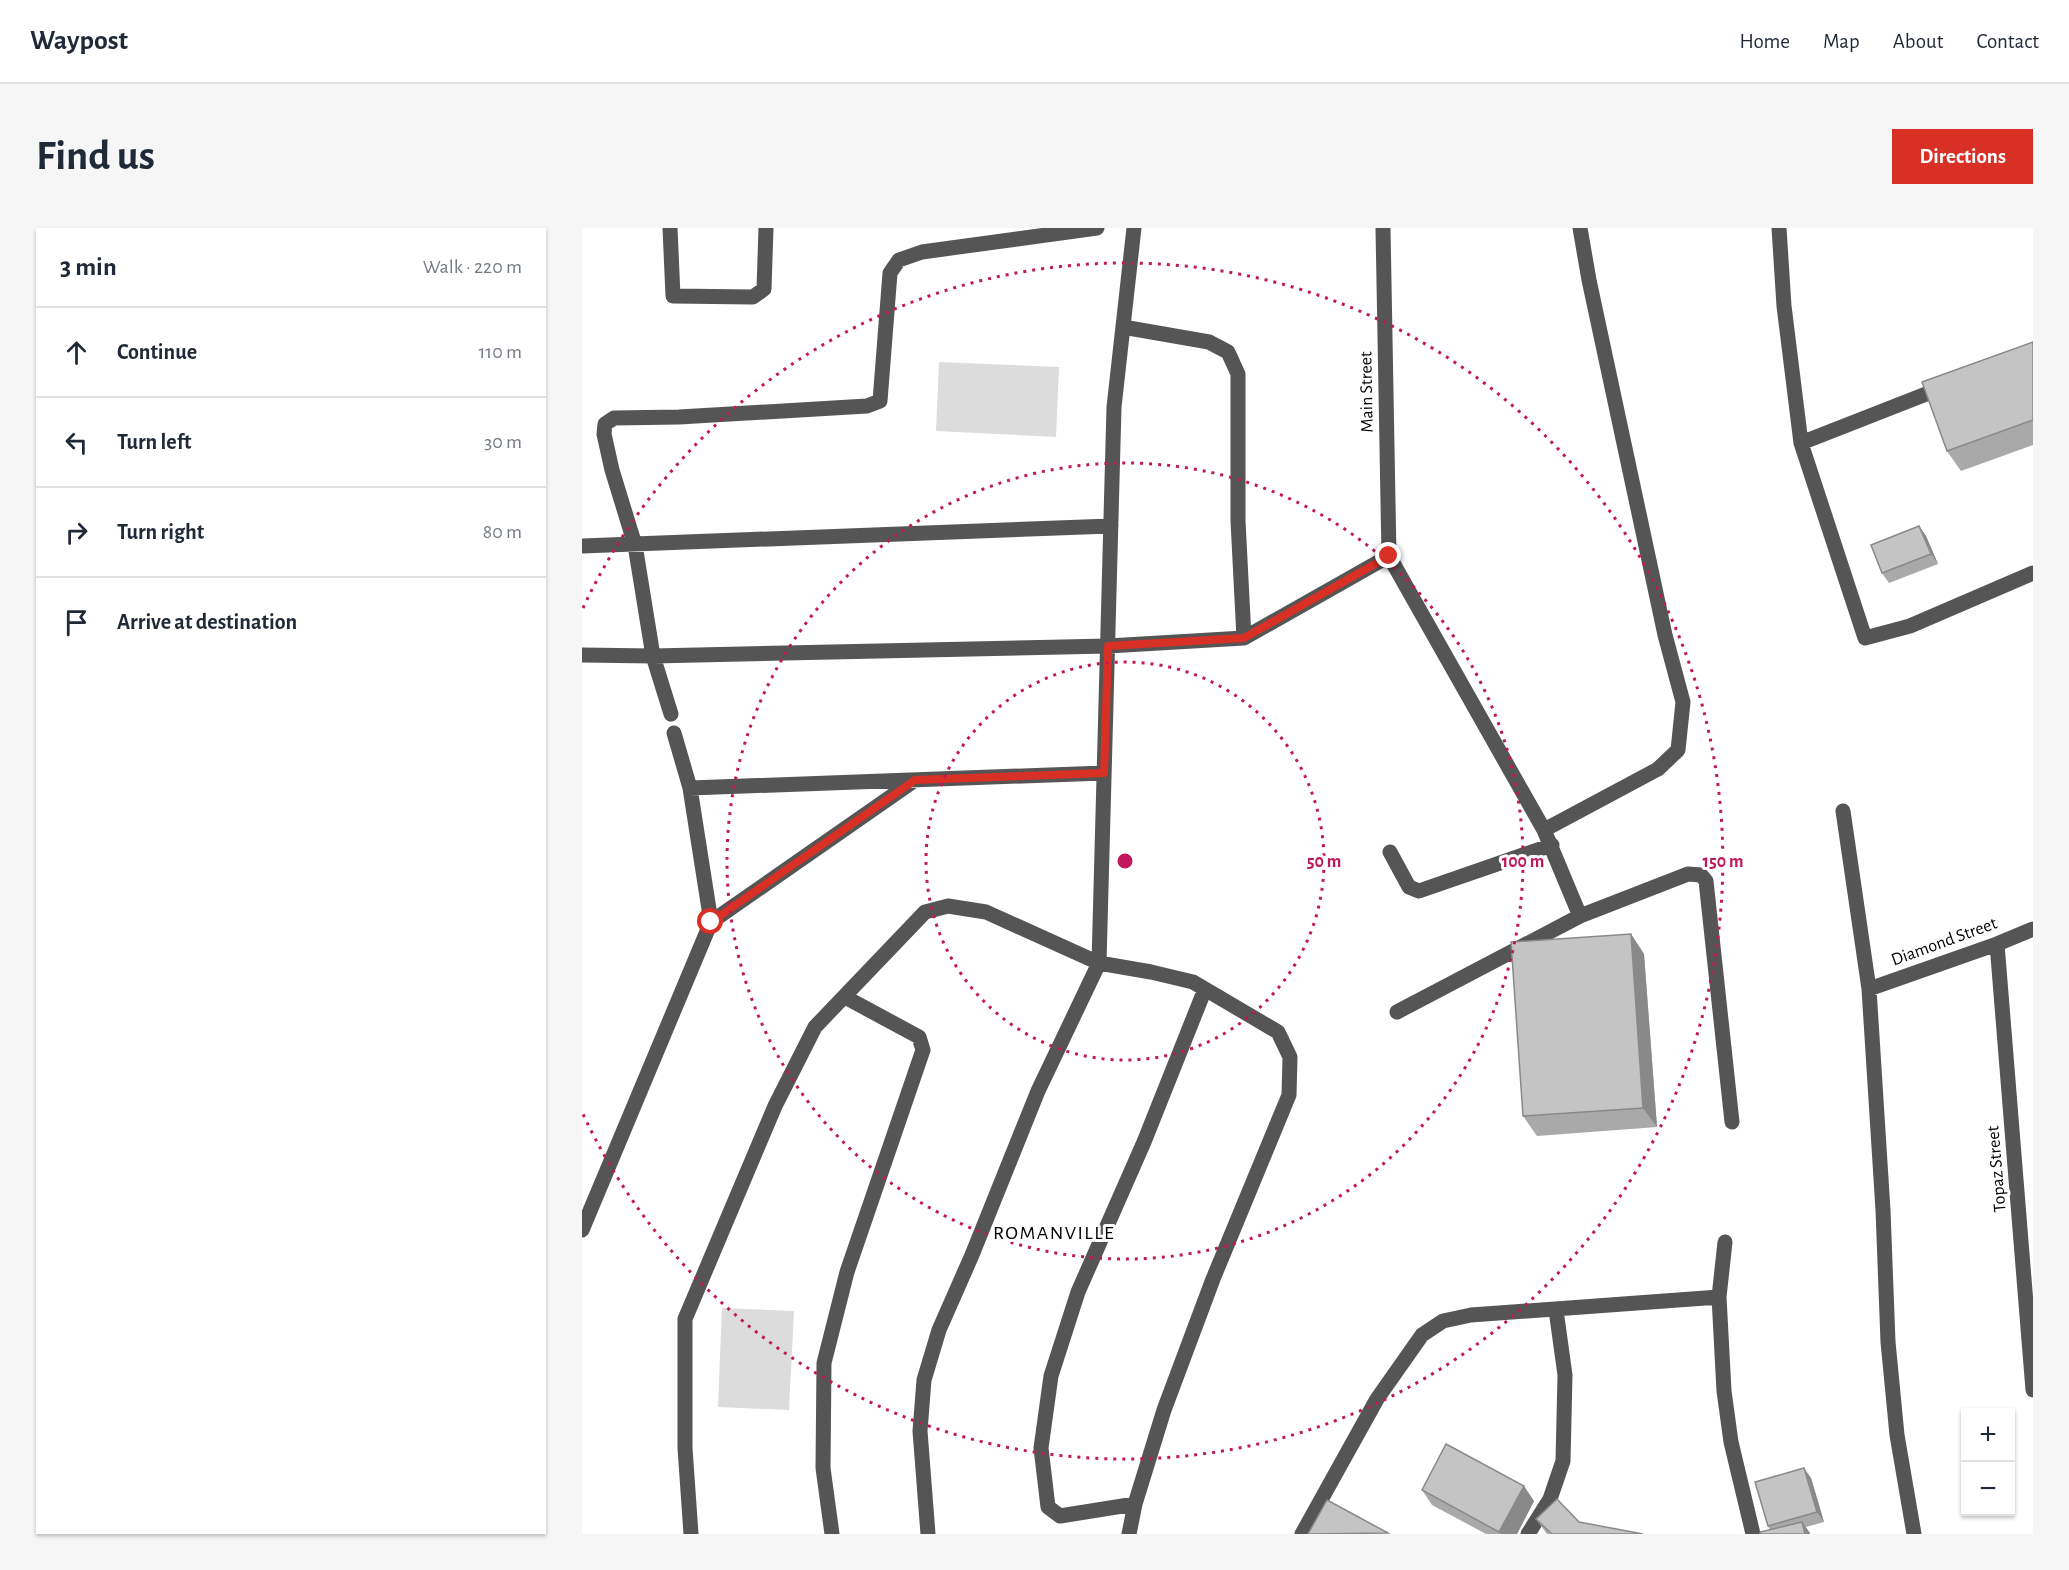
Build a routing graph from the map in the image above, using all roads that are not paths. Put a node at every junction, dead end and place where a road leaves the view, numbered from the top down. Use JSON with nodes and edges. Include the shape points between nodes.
{"nodes":[{"id":1,"x":670,"y":228,"type":"edge"},
{"id":2,"x":766,"y":228,"type":"edge"},
{"id":3,"x":1097,"y":228,"type":"edge"},
{"id":4,"x":1134,"y":228,"type":"edge"},
{"id":5,"x":1383,"y":228,"type":"edge"},
{"id":6,"x":1580,"y":228,"type":"edge"},
{"id":7,"x":1779,"y":228,"type":"edge"},
{"id":8,"x":1123,"y":327,"type":"junction"},
{"id":9,"x":1956,"y":382,"type":"edge"},
{"id":10,"x":1801,"y":443,"type":"junction"},
{"id":11,"x":1111,"y":526,"type":"junction"},
{"id":12,"x":635,"y":544,"type":"junction"},
{"id":13,"x":582,"y":546,"type":"edge"},
{"id":14,"x":1389,"y":556,"type":"junction"},
{"id":15,"x":2033,"y":573,"type":"edge"},
{"id":16,"x":1244,"y":638,"type":"junction"},
{"id":17,"x":1108,"y":646,"type":"junction"},
{"id":18,"x":582,"y":655,"type":"edge"},
{"id":19,"x":653,"y":656,"type":"junction"},
{"id":20,"x":671,"y":714,"type":"dead end"},
{"id":21,"x":674,"y":733,"type":"dead end"},
{"id":22,"x":1104,"y":773,"type":"junction"},
{"id":23,"x":915,"y":780,"type":"junction"},
{"id":24,"x":690,"y":788,"type":"junction"},
{"id":25,"x":1843,"y":811,"type":"dead end"},
{"id":26,"x":1544,"y":830,"type":"junction"},
{"id":27,"x":1552,"y":845,"type":"junction"},
{"id":28,"x":1390,"y":852,"type":"dead end"},
{"id":29,"x":1580,"y":916,"type":"junction"},
{"id":30,"x":711,"y":922,"type":"junction"},
{"id":31,"x":2033,"y":929,"type":"edge"},
{"id":32,"x":1997,"y":944,"type":"junction"},
{"id":33,"x":1099,"y":963,"type":"junction"},
{"id":34,"x":1205,"y":989,"type":"junction"},
{"id":35,"x":1869,"y":989,"type":"junction"},
{"id":36,"x":845,"y":997,"type":"junction"},
{"id":37,"x":1397,"y":1012,"type":"dead end"},
{"id":38,"x":1732,"y":1122,"type":"dead end"},
{"id":39,"x":582,"y":1230,"type":"edge"},
{"id":40,"x":1725,"y":1242,"type":"dead end"},
{"id":41,"x":1719,"y":1298,"type":"junction"},
{"id":42,"x":1556,"y":1310,"type":"junction"},
{"id":43,"x":2032,"y":1352,"type":"edge"},
{"id":44,"x":2033,"y":1390,"type":"edge"},
{"id":45,"x":1135,"y":1504,"type":"junction"},
{"id":46,"x":691,"y":1534,"type":"edge"},
{"id":47,"x":832,"y":1534,"type":"edge"},
{"id":48,"x":928,"y":1534,"type":"edge"},
{"id":49,"x":1128,"y":1534,"type":"edge"},
{"id":50,"x":1302,"y":1534,"type":"edge"},
{"id":51,"x":1528,"y":1534,"type":"edge"},
{"id":52,"x":1753,"y":1534,"type":"edge"},
{"id":53,"x":1914,"y":1534,"type":"edge"}],
"edges":[{"from":1,"to":2,"type":"street","via":[[673,296],[753,297],[764,289]]},
{"from":3,"to":12,"type":"street","via":[[922,252],[899,260],[890,273],[880,401],[867,406],[614,418],[605,424],[612,470]]},
{"from":4,"to":8,"type":"street"},
{"from":5,"to":14,"type":"street","name":"Main Street"},
{"from":6,"to":26,"type":"street","via":[[1660,612],[1683,702],[1678,750],[1658,769]]},
{"from":7,"to":10,"type":"street"},
{"from":8,"to":11,"type":"street","via":[[1114,407]]},
{"from":8,"to":16,"type":"street","via":[[1209,342],[1227,352],[1238,374],[1238,521]]},
{"from":9,"to":10,"type":"street"},
{"from":10,"to":15,"type":"street","via":[[1865,638],[1910,626]]},
{"from":11,"to":12,"type":"street"},
{"from":11,"to":17,"type":"street"},
{"from":12,"to":13,"type":"street"},
{"from":12,"to":19,"type":"street"},
{"from":14,"to":16,"type":"street"},
{"from":14,"to":26,"type":"street"},
{"from":16,"to":17,"type":"street"},
{"from":17,"to":19,"type":"street"},
{"from":17,"to":22,"type":"street"},
{"from":18,"to":19,"type":"street"},
{"from":19,"to":20,"type":"street"},
{"from":21,"to":24,"type":"street"},
{"from":22,"to":23,"type":"street"},
{"from":22,"to":33,"type":"street"},
{"from":23,"to":24,"type":"street"},
{"from":23,"to":30,"type":"street"},
{"from":24,"to":30,"type":"street"},
{"from":25,"to":35,"type":"street"},
{"from":26,"to":27,"type":"street"},
{"from":27,"to":28,"type":"street","via":[[1419,891],[1409,887]]},
{"from":27,"to":29,"type":"street"},
{"from":29,"to":37,"type":"street"},
{"from":29,"to":38,"type":"street","via":[[1688,874],[1701,875],[1706,881]]},
{"from":30,"to":39,"type":"street"},
{"from":31,"to":32,"type":"street","name":"Diamond Street"},
{"from":32,"to":35,"type":"street","name":"Diamond Street"},
{"from":32,"to":43,"type":"street","name":"Topaz Street"},
{"from":33,"to":34,"type":"street","via":[[1193,982]]},
{"from":33,"to":36,"type":"street","via":[[986,912],[948,906],[925,912]]},
{"from":33,"to":48,"type":"street","via":[[1038,1091],[939,1330],[924,1380],[920,1431]]},
{"from":34,"to":45,"type":"street","via":[[1278,1032],[1290,1057],[1289,1095],[1213,1279],[1164,1410]]},
{"from":34,"to":45,"type":"street","via":[[1078,1292],[1048,1396],[1041,1448],[1048,1507],[1060,1516]]},
{"from":35,"to":53,"type":"street","via":[[1888,1342],[1897,1435]]},
{"from":36,"to":46,"type":"street","via":[[815,1027],[775,1106],[685,1319]]},
{"from":36,"to":47,"type":"street","via":[[919,1036],[923,1050],[848,1272],[824,1363],[823,1468]]},
{"from":40,"to":41,"type":"street"},
{"from":41,"to":42,"type":"street"},
{"from":41,"to":52,"type":"street","via":[[1731,1442]]},
{"from":42,"to":50,"type":"street","via":[[1472,1315],[1443,1321],[1422,1335],[1377,1399]]},
{"from":42,"to":51,"type":"street","via":[[1565,1375],[1563,1461],[1550,1499]]},
{"from":43,"to":44,"type":"street","name":"Topaz Street"},
{"from":45,"to":49,"type":"street"}]}
